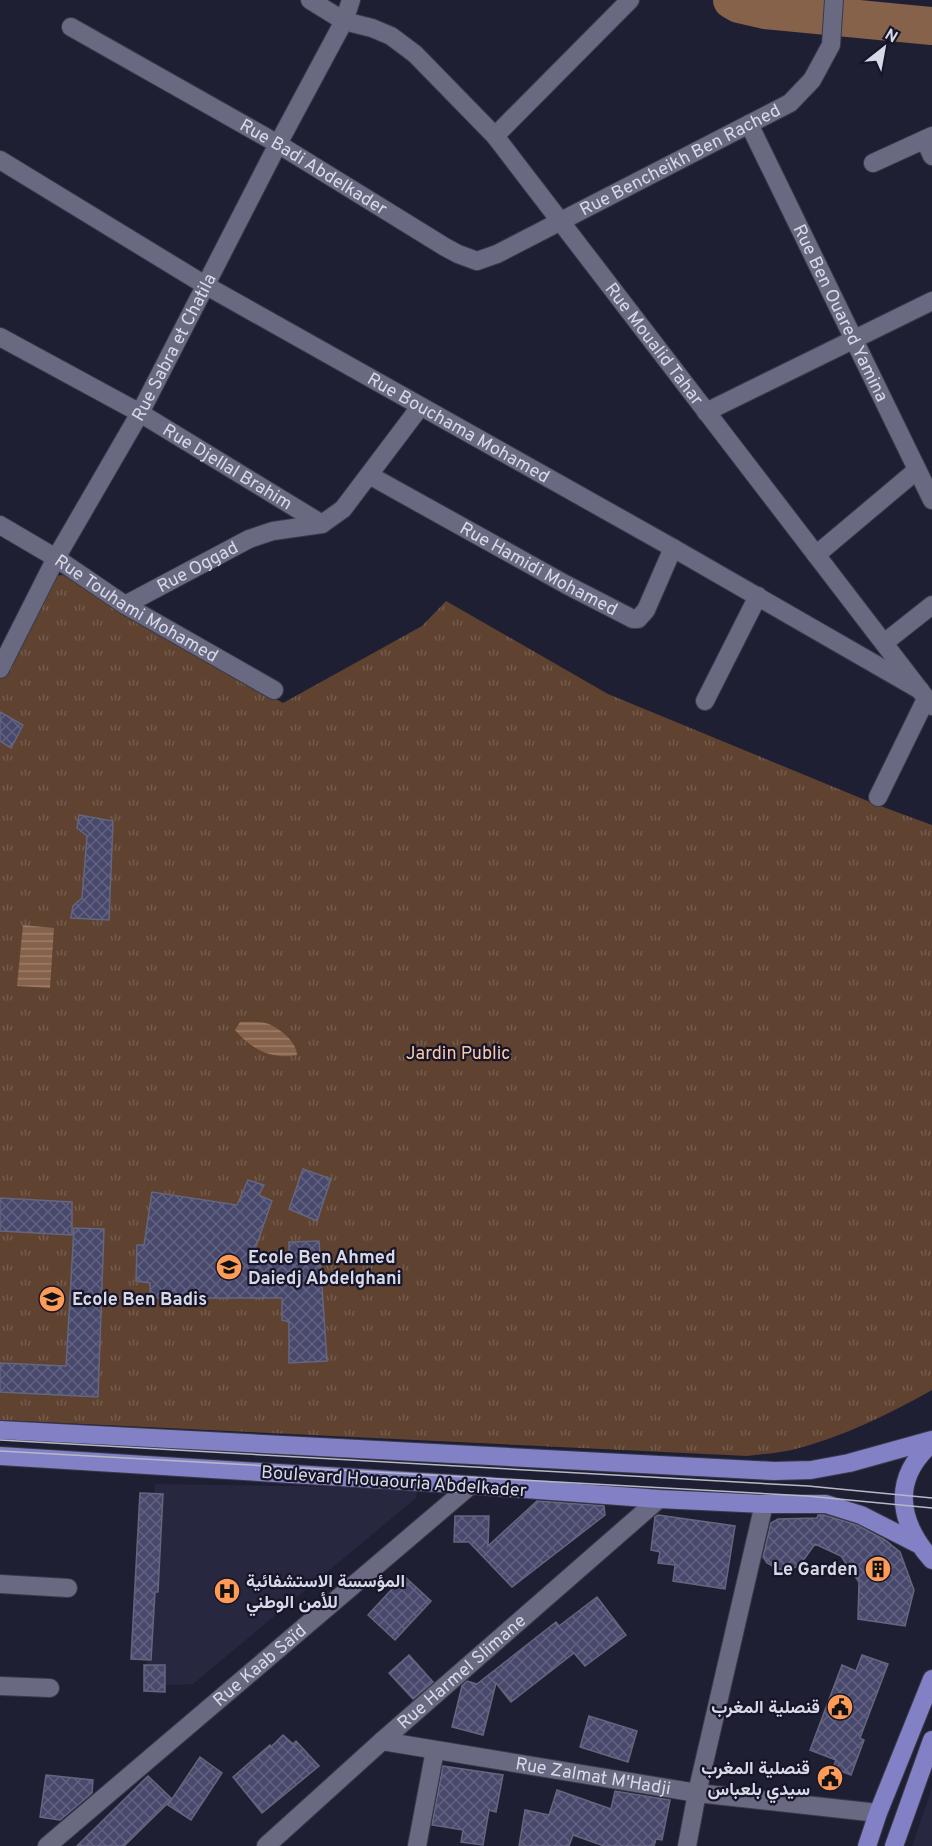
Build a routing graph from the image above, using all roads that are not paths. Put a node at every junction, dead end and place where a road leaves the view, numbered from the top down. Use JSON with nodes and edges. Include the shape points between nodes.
{"nodes":[{"id":1,"x":310,"y":0,"type":"edge"},
{"id":2,"x":351,"y":0,"type":"edge"},
{"id":3,"x":630,"y":0,"type":"edge"},
{"id":4,"x":834,"y":0,"type":"edge"},
{"id":5,"x":344,"y":21,"type":"junction"},
{"id":6,"x":70,"y":27,"type":"dead end"},
{"id":7,"x":749,"y":124,"type":"junction"},
{"id":8,"x":495,"y":136,"type":"junction"},
{"id":9,"x":278,"y":144,"type":"junction"},
{"id":10,"x":929,"y":144,"type":"edge"},
{"id":11,"x":0,"y":160,"type":"edge"},
{"id":12,"x":873,"y":163,"type":"dead end"},
{"id":13,"x":560,"y":223,"type":"junction"},
{"id":14,"x":205,"y":285,"type":"junction"},
{"id":15,"x":932,"y":301,"type":"edge"},
{"id":16,"x":0,"y":337,"type":"edge"},
{"id":17,"x":853,"y":339,"type":"junction"},
{"id":18,"x":420,"y":407,"type":"junction"},
{"id":19,"x":706,"y":412,"type":"junction"},
{"id":20,"x":140,"y":413,"type":"junction"},
{"id":21,"x":917,"y":470,"type":"junction"},
{"id":22,"x":369,"y":475,"type":"junction"},
{"id":23,"x":932,"y":500,"type":"edge"},
{"id":24,"x":322,"y":524,"type":"junction"},
{"id":25,"x":0,"y":525,"type":"edge"},
{"id":26,"x":673,"y":548,"type":"junction"},
{"id":27,"x":816,"y":555,"type":"junction"},
{"id":28,"x":56,"y":558,"type":"junction"},
{"id":29,"x":758,"y":596,"type":"junction"},
{"id":30,"x":125,"y":605,"type":"junction"},
{"id":31,"x":932,"y":605,"type":"edge"},
{"id":32,"x":884,"y":643,"type":"junction"},
{"id":33,"x":0,"y":669,"type":"edge"},
{"id":34,"x":274,"y":690,"type":"dead end"},
{"id":35,"x":926,"y":698,"type":"edge"},
{"id":36,"x":705,"y":701,"type":"dead end"},
{"id":37,"x":878,"y":797,"type":"dead end"},
{"id":38,"x":0,"y":1430,"type":"edge"},
{"id":39,"x":932,"y":1441,"type":"edge"},
{"id":40,"x":0,"y":1456,"type":"edge"},
{"id":41,"x":471,"y":1485,"type":"junction"},
{"id":42,"x":659,"y":1499,"type":"junction"},
{"id":43,"x":764,"y":1504,"type":"junction"},
{"id":44,"x":918,"y":1544,"type":"junction"},
{"id":45,"x":932,"y":1560,"type":"edge"},
{"id":46,"x":0,"y":1584,"type":"edge"},
{"id":47,"x":68,"y":1588,"type":"dead end"},
{"id":48,"x":932,"y":1679,"type":"edge"},
{"id":49,"x":0,"y":1686,"type":"edge"},
{"id":50,"x":50,"y":1688,"type":"dead end"},
{"id":51,"x":932,"y":1740,"type":"edge"},
{"id":52,"x":382,"y":1741,"type":"junction"},
{"id":53,"x":435,"y":1750,"type":"junction"},
{"id":54,"x":697,"y":1793,"type":"junction"},
{"id":55,"x":878,"y":1813,"type":"junction"},
{"id":56,"x":47,"y":1846,"type":"edge"},
{"id":57,"x":266,"y":1846,"type":"edge"},
{"id":58,"x":417,"y":1846,"type":"edge"},
{"id":59,"x":687,"y":1846,"type":"edge"},
{"id":60,"x":867,"y":1846,"type":"edge"},
{"id":61,"x":894,"y":1846,"type":"edge"}],
"edges":[{"from":1,"to":5,"type":"street","name":"Rue Moualid Tahar"},
{"from":2,"to":5,"type":"street","name":"Rue Sabra et Chatila"},
{"from":3,"to":8,"type":"street"},
{"from":4,"to":7,"type":"street","name":"Rue Bencheikh Ben Rached","via":[[831,45],[812,80],[790,102]]},
{"from":5,"to":8,"type":"street","name":"Rue Moualid Tahar","via":[[392,36],[415,54]]},
{"from":5,"to":9,"type":"street","name":"Rue Sabra et Chatila"},
{"from":6,"to":9,"type":"street","name":"Rue Badi Abdelkader"},
{"from":7,"to":13,"type":"street","name":"Rue Bencheikh Ben Rached"},
{"from":7,"to":17,"type":"street","name":"Rue Ben Ouared Yamina"},
{"from":8,"to":13,"type":"street","name":"Rue Moualid Tahar"},
{"from":9,"to":13,"type":"street","name":"Rue Badi Abdelkader","via":[[445,247],[477,261]]},
{"from":9,"to":14,"type":"street","name":"Rue Sabra et Chatila"},
{"from":10,"to":12,"type":"street"},
{"from":11,"to":14,"type":"street","name":"Rue Bouchama Mohamed"},
{"from":13,"to":19,"type":"street","name":"Rue Moualid Tahar"},
{"from":14,"to":18,"type":"street","name":"Rue Bouchama Mohamed"},
{"from":14,"to":20,"type":"street","name":"Rue Sabra et Chatila"},
{"from":15,"to":17,"type":"street"},
{"from":16,"to":20,"type":"street","name":"Rue Djellal Brahim"},
{"from":17,"to":19,"type":"street"},
{"from":17,"to":21,"type":"street","name":"Rue Ben Ouared Yamina"},
{"from":18,"to":22,"type":"street"},
{"from":18,"to":26,"type":"street","name":"Rue Bouchama Mohamed"},
{"from":19,"to":27,"type":"street","name":"Rue Moualid Tahar"},
{"from":20,"to":24,"type":"street","name":"Rue Djellal Brahim"},
{"from":20,"to":28,"type":"street","name":"Rue Sabra et Chatila"},
{"from":21,"to":23,"type":"street","name":"Rue Ben Ouared Yamina"},
{"from":21,"to":27,"type":"street"},
{"from":22,"to":24,"type":"street","via":[[343,510]]},
{"from":22,"to":26,"type":"street","name":"Rue Hamidi Mohamed","via":[[633,619],[646,610]]},
{"from":24,"to":30,"type":"street","name":"Rue Oggad","via":[[273,531],[249,539]]},
{"from":25,"to":28,"type":"street","name":"Rue Touhami Mohamed"},
{"from":26,"to":29,"type":"street","name":"Rue Bouchama Mohamed"},
{"from":27,"to":32,"type":"street","name":"Rue Moualid Tahar"},
{"from":28,"to":30,"type":"street","name":"Rue Touhami Mohamed"},
{"from":28,"to":33,"type":"street","name":"Rue Sabra et Chatila"},
{"from":29,"to":35,"type":"street","name":"Rue Bouchama Mohamed"},
{"from":29,"to":36,"type":"street"},
{"from":30,"to":34,"type":"street","name":"Rue Touhami Mohamed"},
{"from":31,"to":32,"type":"street"},
{"from":32,"to":35,"type":"street","name":"Rue Moualid Tahar"},
{"from":35,"to":37,"type":"street"},
{"from":38,"to":39,"type":"main road","name":"Boulevard Houaouria Abdelkader","via":[[774,1471],[811,1470]]},
{"from":39,"to":44,"type":"main road","via":[[914,1464],[904,1496],[906,1518]]},
{"from":40,"to":41,"type":"main road","name":"Boulevard Houaouria Abdelkader"},
{"from":41,"to":42,"type":"main road","name":"Boulevard Houaouria Abdelkader"},
{"from":41,"to":56,"type":"street","name":"Rue Kaab Saïd"},
{"from":42,"to":43,"type":"main road","name":"Boulevard Houaouria Abdelkader"},
{"from":42,"to":52,"type":"street","name":"Rue Harmel Slimane"},
{"from":43,"to":44,"type":"main road","name":"Boulevard Houaouria Abdelkader","via":[[826,1504],[846,1509]]},
{"from":43,"to":54,"type":"street"},
{"from":44,"to":45,"type":"main road"},
{"from":46,"to":47,"type":"street"},
{"from":48,"to":55,"type":"main road"},
{"from":49,"to":50,"type":"street"},
{"from":51,"to":61,"type":"main road"},
{"from":52,"to":53,"type":"street","name":"Rue Zalmat M'Hadji"},
{"from":52,"to":57,"type":"street","name":"Rue Harmel Slimane"},
{"from":53,"to":54,"type":"street","name":"Rue Zalmat M'Hadji"},
{"from":53,"to":58,"type":"street"},
{"from":54,"to":55,"type":"street","name":"Rue Zalmat M'Hadji"},
{"from":54,"to":59,"type":"street"},
{"from":55,"to":60,"type":"main road"}]}
